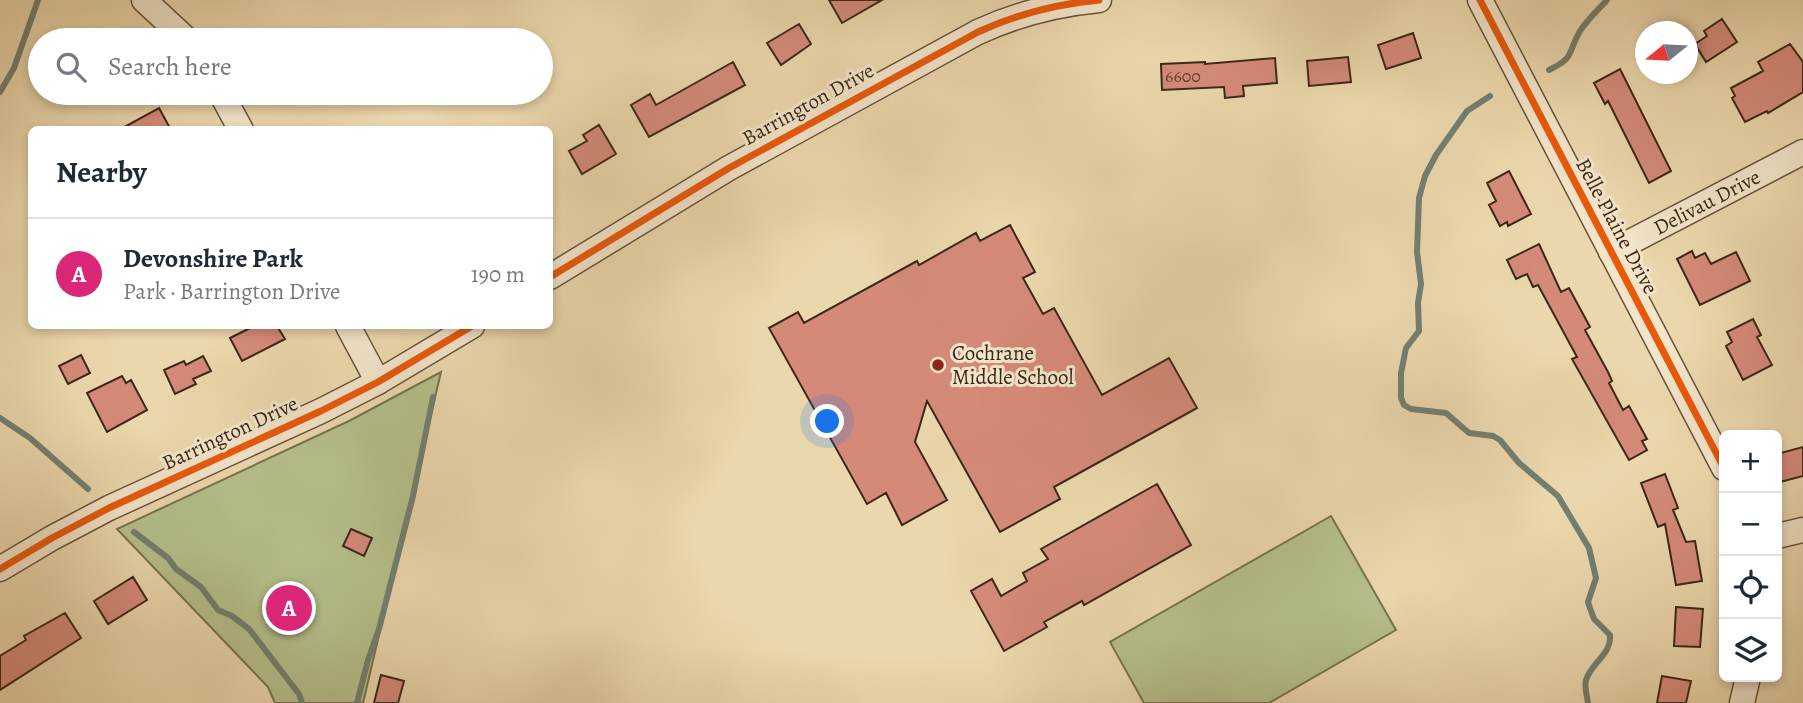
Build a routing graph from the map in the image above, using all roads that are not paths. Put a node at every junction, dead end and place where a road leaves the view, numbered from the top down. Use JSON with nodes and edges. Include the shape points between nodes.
{"nodes":[{"id":1,"x":144,"y":0,"type":"edge"},
{"id":2,"x":1099,"y":0,"type":"edge"},
{"id":3,"x":1480,"y":0,"type":"edge"},
{"id":4,"x":1017,"y":8,"type":"edge"},
{"id":5,"x":174,"y":28,"type":"edge"},
{"id":6,"x":227,"y":105,"type":"edge"},
{"id":7,"x":239,"y":126,"type":"edge"},
{"id":8,"x":1803,"y":152,"type":"edge"},
{"id":9,"x":1611,"y":252,"type":"junction"},
{"id":10,"x":553,"y":275,"type":"edge"},
{"id":11,"x":350,"y":329,"type":"edge"},
{"id":12,"x":467,"y":329,"type":"edge"},
{"id":13,"x":378,"y":382,"type":"junction"},
{"id":14,"x":1719,"y":458,"type":"edge"},
{"id":15,"x":1803,"y":530,"type":"edge"},
{"id":16,"x":1782,"y":535,"type":"edge"},
{"id":17,"x":0,"y":569,"type":"edge"},
{"id":18,"x":1747,"y":682,"type":"edge"},
{"id":19,"x":1742,"y":703,"type":"edge"}],
"edges":[{"from":1,"to":5,"type":"street"},
{"from":2,"to":4,"type":"street","name":"Barrington Drive"},
{"from":3,"to":9,"type":"street","name":"Belle Plaine Drive"},
{"from":4,"to":10,"type":"street","name":"Barrington Drive","via":[[720,173]]},
{"from":6,"to":7,"type":"street"},
{"from":8,"to":9,"type":"street","name":"Delivau Drive"},
{"from":9,"to":14,"type":"street","name":"Belle Plaine Drive"},
{"from":11,"to":13,"type":"street"},
{"from":12,"to":13,"type":"street","name":"Barrington Drive"},
{"from":13,"to":17,"type":"street","name":"Barrington Drive","via":[[109,508]]},
{"from":15,"to":16,"type":"street"},
{"from":18,"to":19,"type":"street"}]}
